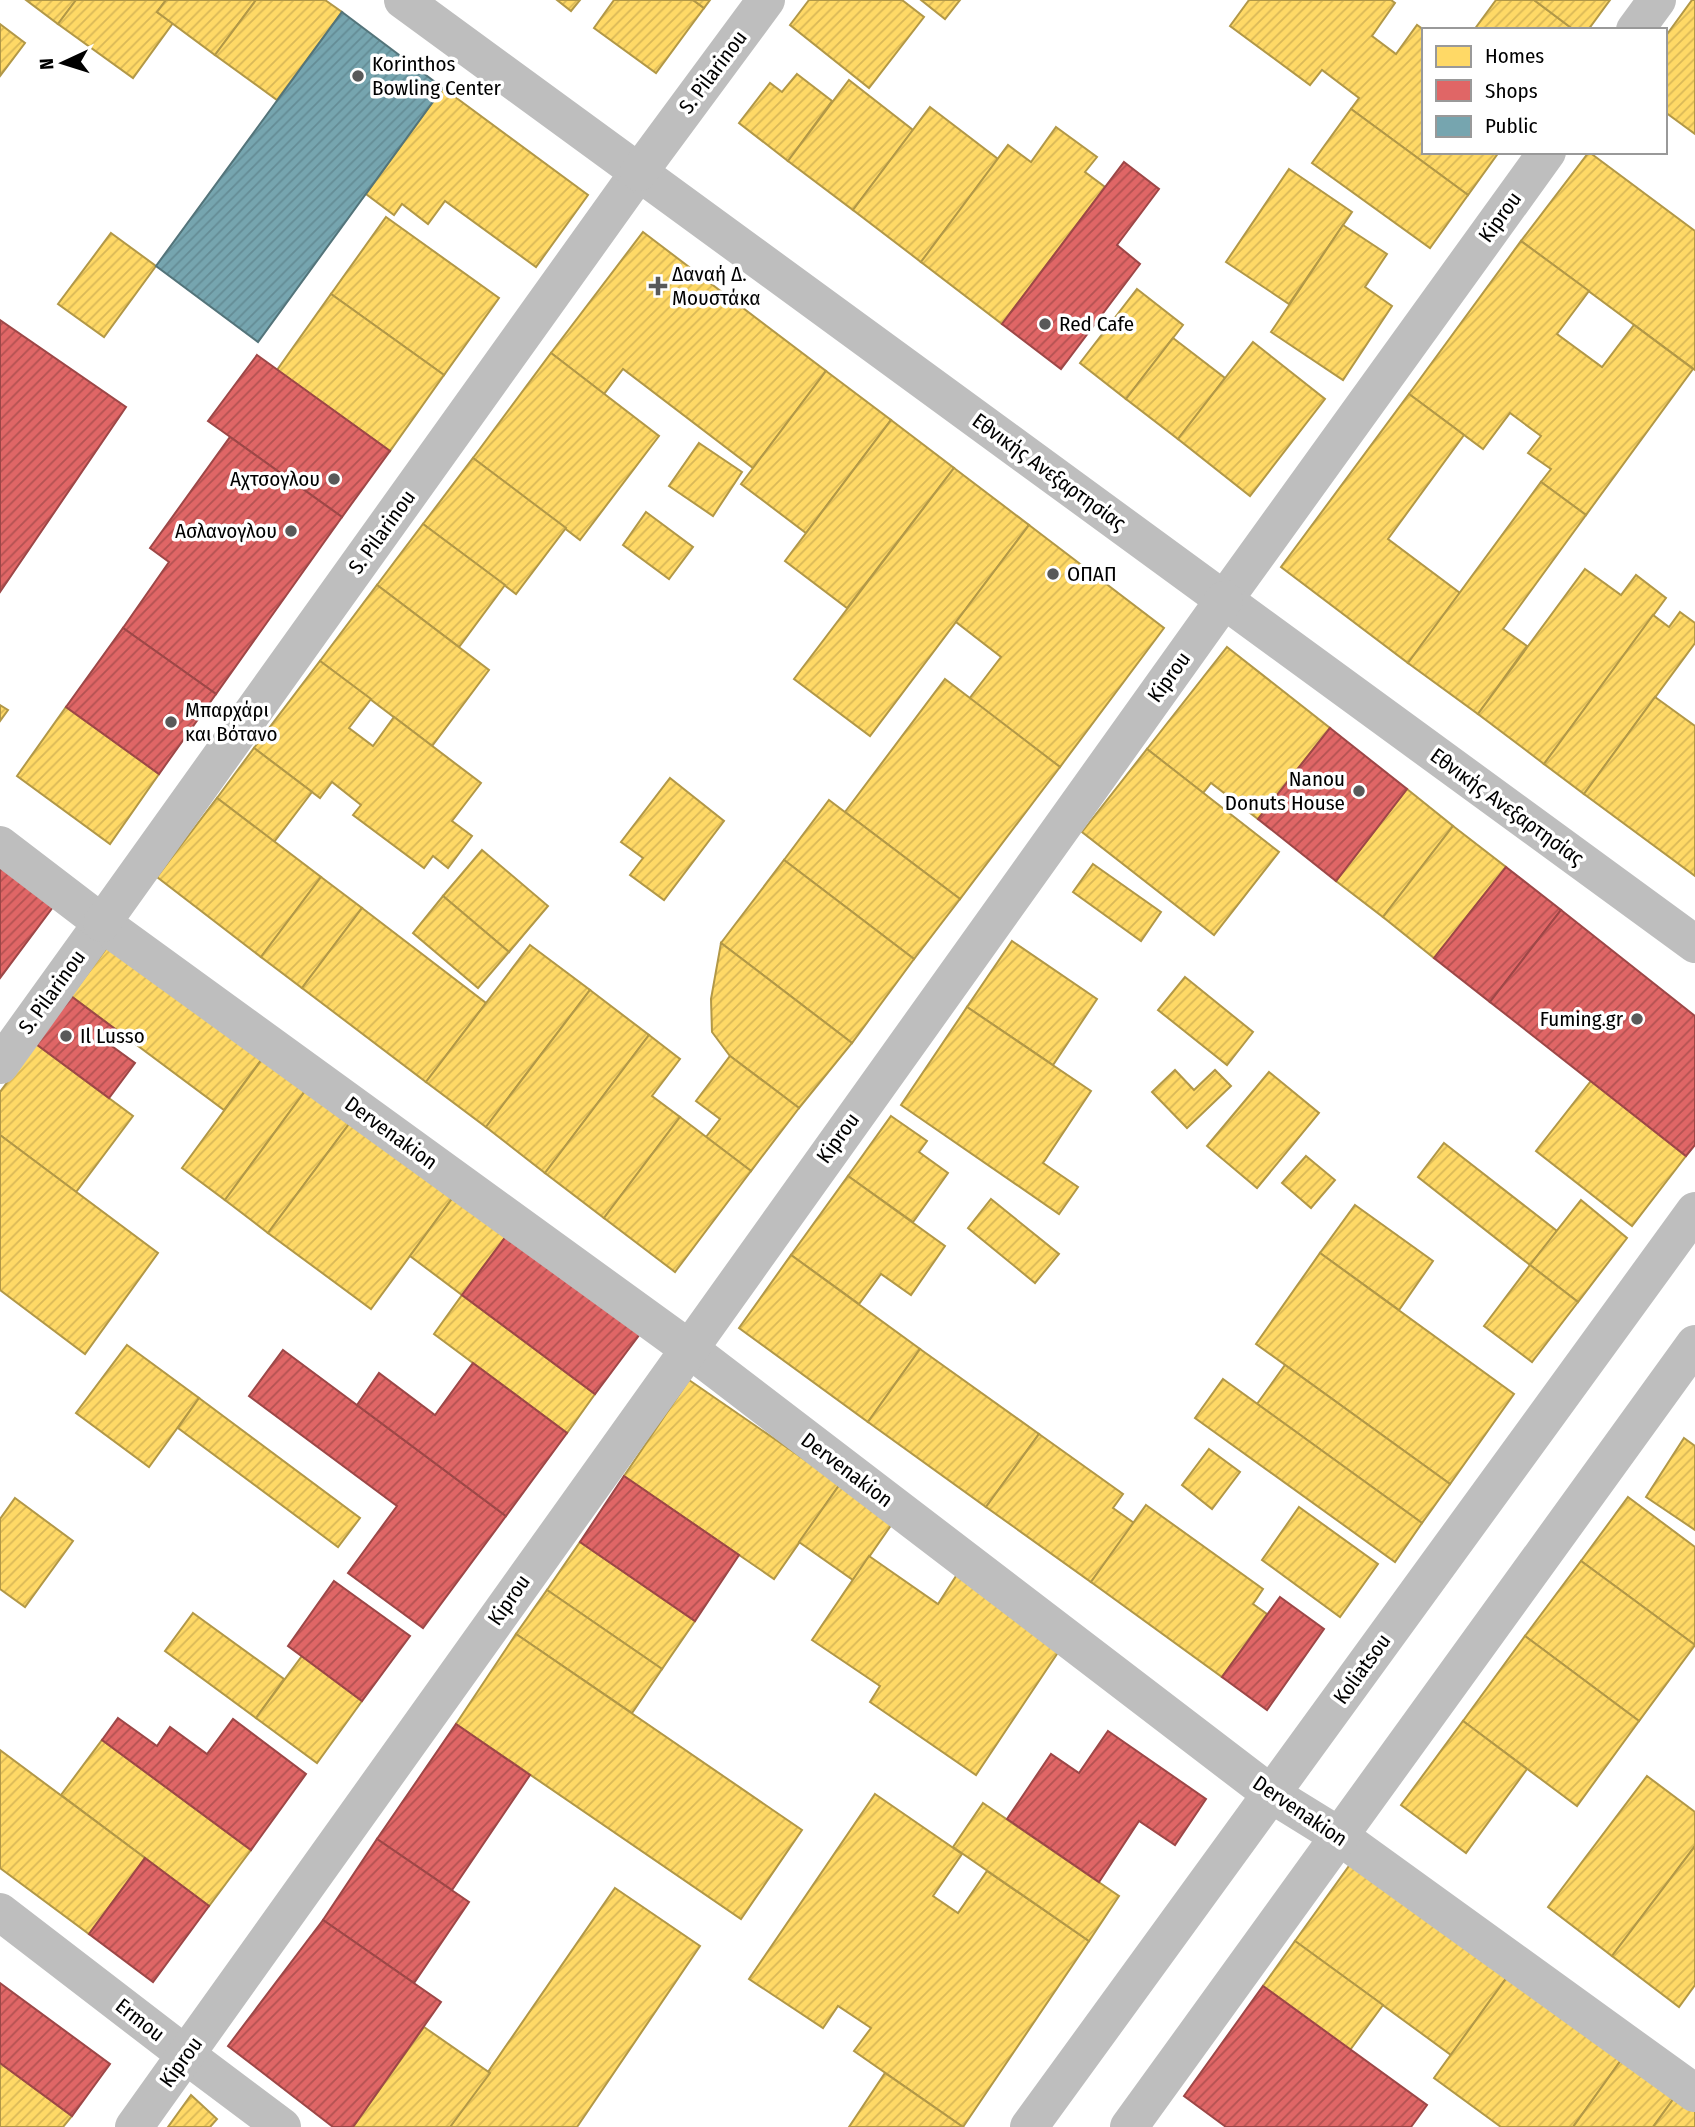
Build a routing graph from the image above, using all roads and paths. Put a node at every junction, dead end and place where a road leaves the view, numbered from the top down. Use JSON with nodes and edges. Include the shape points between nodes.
{"nodes":[{"id":1,"x":403,"y":0,"type":"edge"},
{"id":2,"x":766,"y":0,"type":"edge"},
{"id":3,"x":1657,"y":0,"type":"edge"},
{"id":4,"x":1636,"y":28,"type":"edge"},
{"id":5,"x":1546,"y":154,"type":"edge"},
{"id":6,"x":639,"y":173,"type":"junction"},
{"id":7,"x":1224,"y":600,"type":"junction"},
{"id":8,"x":0,"y":845,"type":"edge"},
{"id":9,"x":102,"y":923,"type":"junction"},
{"id":10,"x":1695,"y":944,"type":"edge"},
{"id":11,"x":0,"y":1065,"type":"edge"},
{"id":12,"x":1695,"y":1211,"type":"edge"},
{"id":13,"x":1695,"y":1343,"type":"edge"},
{"id":14,"x":688,"y":1348,"type":"junction"},
{"id":15,"x":1271,"y":1794,"type":"junction"},
{"id":16,"x":1339,"y":1836,"type":"junction"},
{"id":17,"x":0,"y":1912,"type":"edge"},
{"id":18,"x":186,"y":2055,"type":"junction"},
{"id":19,"x":1695,"y":2094,"type":"edge"},
{"id":20,"x":134,"y":2127,"type":"edge"},
{"id":21,"x":282,"y":2127,"type":"edge"},
{"id":22,"x":1029,"y":2127,"type":"edge"},
{"id":23,"x":1129,"y":2127,"type":"edge"}],
"edges":[{"from":1,"to":6,"type":"street","name":"Εθνικής Ανεξαρτησίας"},
{"from":2,"to":6,"type":"street","name":"S. Pilarinou"},
{"from":3,"to":4,"type":"street"},
{"from":5,"to":7,"type":"street","name":"Kiprou"},
{"from":6,"to":7,"type":"street","name":"Εθνικής Ανεξαρτησίας"},
{"from":6,"to":9,"type":"street","name":"S. Pilarinou"},
{"from":7,"to":10,"type":"street","name":"Εθνικής Ανεξαρτησίας"},
{"from":7,"to":14,"type":"street","name":"Kiprou"},
{"from":8,"to":9,"type":"street","name":"Dervenakion"},
{"from":9,"to":11,"type":"street","name":"S. Pilarinou"},
{"from":9,"to":14,"type":"street","name":"Dervenakion"},
{"from":12,"to":15,"type":"street","name":"Koliatsou"},
{"from":13,"to":16,"type":"street"},
{"from":14,"to":15,"type":"street","name":"Dervenakion"},
{"from":14,"to":18,"type":"street","name":"Kiprou"},
{"from":15,"to":16,"type":"street","name":"Dervenakion"},
{"from":15,"to":22,"type":"street","name":"Koliatsou"},
{"from":16,"to":19,"type":"street","name":"Dervenakion"},
{"from":16,"to":23,"type":"street"},
{"from":17,"to":18,"type":"street","name":"Ermou"},
{"from":18,"to":20,"type":"street","name":"Kiprou"},
{"from":18,"to":21,"type":"street","name":"Ermou"}]}
